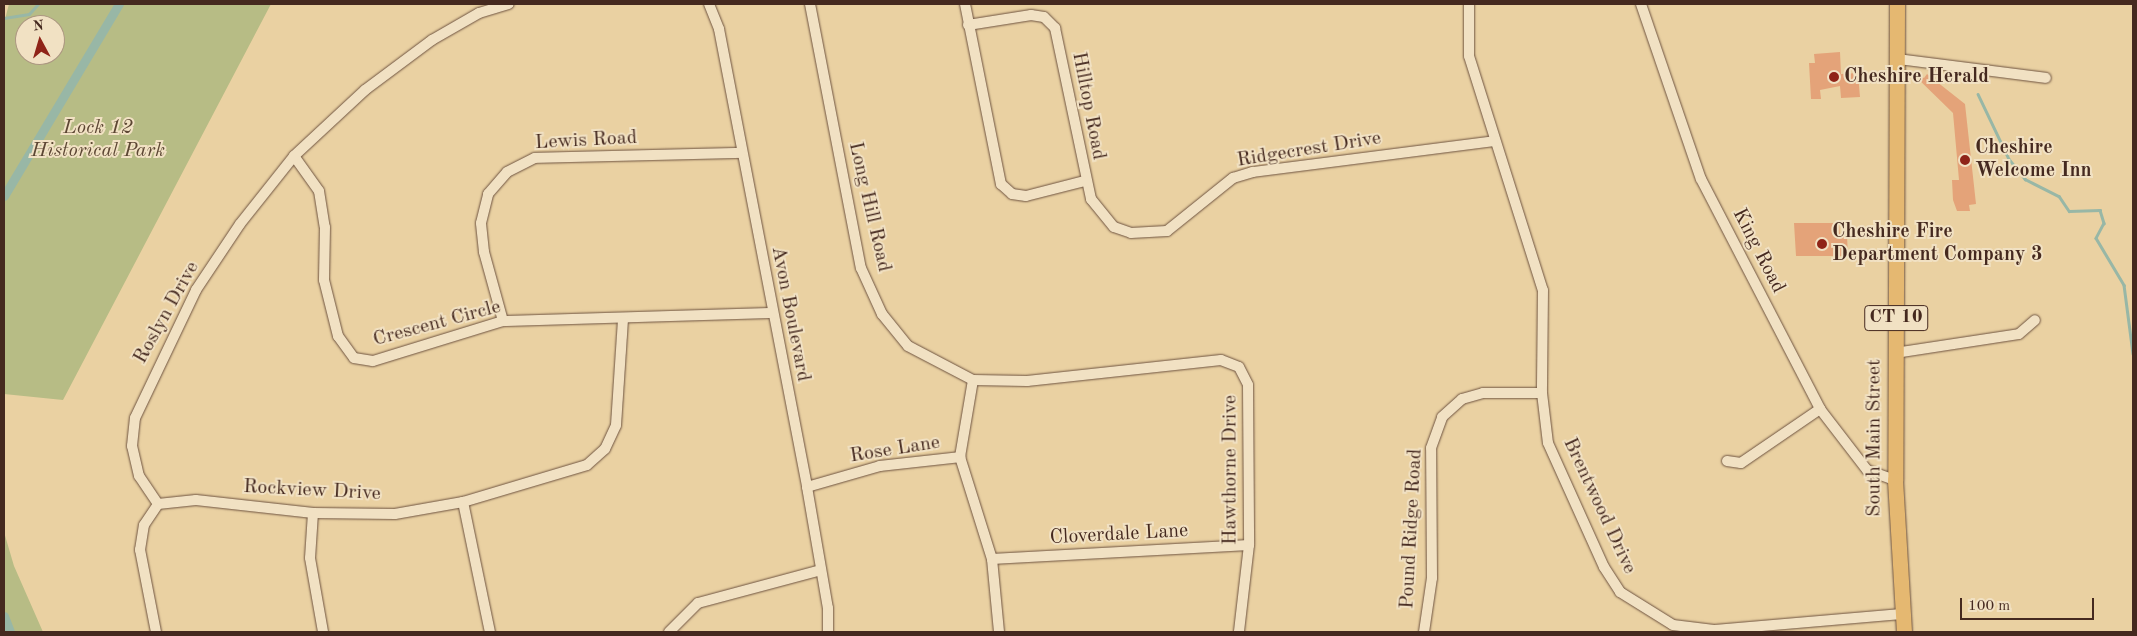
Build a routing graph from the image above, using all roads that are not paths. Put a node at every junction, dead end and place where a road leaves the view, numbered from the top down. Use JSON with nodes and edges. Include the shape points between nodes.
{"nodes":[{"id":1,"x":508,"y":4,"type":"edge"},
{"id":2,"x":710,"y":4,"type":"edge"},
{"id":3,"x":810,"y":4,"type":"edge"},
{"id":4,"x":964,"y":4,"type":"edge"},
{"id":5,"x":1469,"y":4,"type":"edge"},
{"id":6,"x":1641,"y":4,"type":"edge"},
{"id":7,"x":1897,"y":4,"type":"edge"},
{"id":8,"x":968,"y":25,"type":"junction"},
{"id":9,"x":1898,"y":59,"type":"junction"},
{"id":10,"x":2046,"y":78,"type":"dead end"},
{"id":11,"x":1495,"y":141,"type":"junction"},
{"id":12,"x":740,"y":153,"type":"junction"},
{"id":13,"x":294,"y":156,"type":"junction"},
{"id":14,"x":1084,"y":181,"type":"junction"},
{"id":15,"x":773,"y":313,"type":"junction"},
{"id":16,"x":623,"y":320,"type":"junction"},
{"id":17,"x":2035,"y":320,"type":"dead end"},
{"id":18,"x":503,"y":321,"type":"junction"},
{"id":19,"x":1895,"y":354,"type":"junction"},
{"id":20,"x":973,"y":380,"type":"junction"},
{"id":21,"x":1542,"y":393,"type":"junction"},
{"id":22,"x":1820,"y":409,"type":"junction"},
{"id":23,"x":960,"y":457,"type":"junction"},
{"id":24,"x":1727,"y":460,"type":"dead end"},
{"id":25,"x":1895,"y":480,"type":"junction"},
{"id":26,"x":807,"y":487,"type":"junction"},
{"id":27,"x":462,"y":502,"type":"junction"},
{"id":28,"x":158,"y":504,"type":"junction"},
{"id":29,"x":314,"y":513,"type":"junction"},
{"id":30,"x":1248,"y":545,"type":"junction"},
{"id":31,"x":992,"y":559,"type":"junction"},
{"id":32,"x":821,"y":570,"type":"junction"},
{"id":33,"x":1902,"y":614,"type":"junction"},
{"id":34,"x":156,"y":632,"type":"edge"},
{"id":35,"x":323,"y":632,"type":"edge"},
{"id":36,"x":490,"y":632,"type":"edge"},
{"id":37,"x":669,"y":632,"type":"edge"},
{"id":38,"x":828,"y":632,"type":"edge"},
{"id":39,"x":1000,"y":632,"type":"edge"},
{"id":40,"x":1239,"y":632,"type":"edge"},
{"id":41,"x":1424,"y":632,"type":"edge"},
{"id":42,"x":1904,"y":632,"type":"edge"}],
"edges":[{"from":1,"to":13,"type":"street","via":[[478,13],[432,40],[366,90]]},
{"from":2,"to":12,"type":"street","name":"Avon Boulevard","via":[[719,29]]},
{"from":3,"to":20,"type":"street","name":"Long Hill Road","via":[[861,268],[882,314],[908,346]]},
{"from":4,"to":8,"type":"street","name":"Hilltop Road"},
{"from":5,"to":11,"type":"street","name":"Brentwood Drive","via":[[1469,56]]},
{"from":6,"to":22,"type":"street","name":"King Road","via":[[1701,179]]},
{"from":7,"to":9,"type":"highway","name":"South Main Street","number":"CT 10"},
{"from":8,"to":14,"type":"street","name":"Hilltop Road","via":[[1030,15],[1044,17],[1055,28]]},
{"from":8,"to":14,"type":"street","name":"Hilltop Road","via":[[1001,184],[1012,194],[1026,196]]},
{"from":9,"to":10,"type":"street"},
{"from":9,"to":19,"type":"highway","name":"South Main Street","number":"CT 10"},
{"from":11,"to":14,"type":"street","name":"Ridgecrest Drive","via":[[1253,172],[1233,178],[1182,222],[1149,234],[1114,227],[1101,215]]},
{"from":11,"to":21,"type":"street","name":"Brentwood Drive","via":[[1543,290]]},
{"from":12,"to":15,"type":"street","name":"Avon Boulevard"},
{"from":12,"to":18,"type":"street","name":"Lewis Road","via":[[535,158],[507,172],[488,194],[481,223],[484,252]]},
{"from":13,"to":18,"type":"street","name":"Crescent Circle","via":[[319,191],[325,227],[324,280],[338,336],[354,358],[373,361]]},
{"from":13,"to":28,"type":"street","name":"Roslyn Drive","via":[[240,224],[196,290],[135,418],[132,446],[140,476]]},
{"from":15,"to":16,"type":"street","name":"Crescent Circle"},
{"from":15,"to":26,"type":"street","name":"Avon Boulevard"},
{"from":16,"to":18,"type":"street","name":"Crescent Circle"},
{"from":16,"to":27,"type":"street","name":"Rockview Drive","via":[[621,400],[605,449],[587,465],[558,476]]},
{"from":17,"to":19,"type":"street","via":[[2019,334]]},
{"from":19,"to":25,"type":"highway","name":"South Main Street","number":"CT 10"},
{"from":20,"to":23,"type":"street"},
{"from":20,"to":30,"type":"street","name":"Hawthorne Drive","via":[[1027,381],[1220,360],[1239,367],[1248,385]]},
{"from":21,"to":33,"type":"street","name":"Brentwood Drive","via":[[1548,443],[1604,567],[1620,592],[1644,611],[1673,625],[1714,630]]},
{"from":21,"to":41,"type":"street","name":"Pound Ridge Road","via":[[1483,393],[1462,399],[1442,417],[1431,448],[1432,578]]},
{"from":22,"to":24,"type":"street","via":[[1741,463]]},
{"from":22,"to":25,"type":"street","name":"King Road","via":[[1867,470]]},
{"from":23,"to":26,"type":"street","name":"Rose Lane","via":[[880,466]]},
{"from":23,"to":31,"type":"street"},
{"from":25,"to":33,"type":"highway","name":"South Main Street","number":"CT 10"},
{"from":26,"to":32,"type":"street","name":"Avon Boulevard"},
{"from":27,"to":29,"type":"street","name":"Rockview Drive","via":[[394,514]]},
{"from":27,"to":36,"type":"street"},
{"from":28,"to":29,"type":"street","name":"Rockview Drive","via":[[196,500]]},
{"from":28,"to":34,"type":"street","via":[[144,525],[140,550]]},
{"from":29,"to":35,"type":"street","via":[[310,558]]},
{"from":30,"to":31,"type":"street","name":"Cloverdale Lane"},
{"from":30,"to":40,"type":"street","name":"Hawthorne Drive"},
{"from":31,"to":39,"type":"street"},
{"from":32,"to":37,"type":"street","via":[[698,604]]},
{"from":32,"to":38,"type":"street","name":"Avon Boulevard"},
{"from":33,"to":42,"type":"highway","name":"South Main Street","number":"CT 10"}]}
